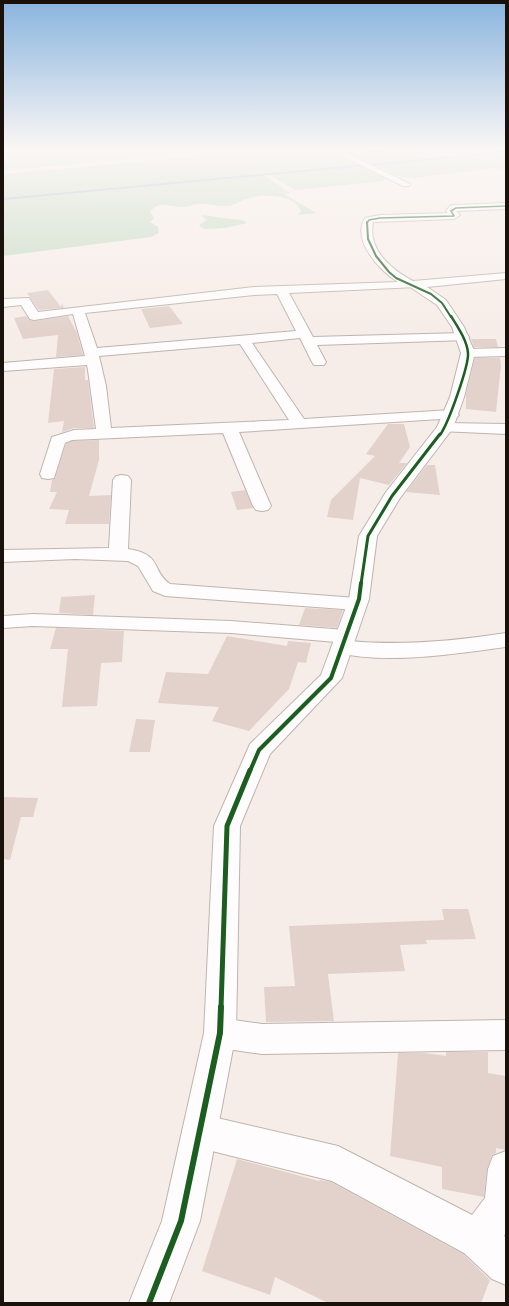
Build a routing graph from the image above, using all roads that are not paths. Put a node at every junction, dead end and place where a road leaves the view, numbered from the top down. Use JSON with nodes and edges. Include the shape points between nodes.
{"nodes":[{"id":1,"x":452,"y":210,"type":"edge"},
{"id":2,"x":506,"y":276,"type":"edge"},
{"id":3,"x":412,"y":285,"type":"junction"},
{"id":4,"x":281,"y":290,"type":"junction"},
{"id":5,"x":3,"y":303,"type":"edge"},
{"id":6,"x":78,"y":310,"type":"junction"},
{"id":7,"x":306,"y":338,"type":"junction"},
{"id":8,"x":244,"y":340,"type":"junction"},
{"id":9,"x":465,"y":345,"type":"junction"},
{"id":10,"x":506,"y":352,"type":"edge"},
{"id":11,"x":91,"y":356,"type":"junction"},
{"id":12,"x":319,"y":362,"type":"dead end"},
{"id":13,"x":3,"y":367,"type":"edge"},
{"id":14,"x":448,"y":422,"type":"junction"},
{"id":15,"x":300,"y":424,"type":"junction"},
{"id":16,"x":229,"y":428,"type":"junction"},
{"id":17,"x":506,"y":429,"type":"edge"},
{"id":18,"x":104,"y":433,"type":"junction"},
{"id":19,"x":48,"y":474,"type":"dead end"},
{"id":20,"x":122,"y":480,"type":"dead end"},
{"id":21,"x":262,"y":506,"type":"dead end"},
{"id":22,"x":118,"y":554,"type":"junction"},
{"id":23,"x":3,"y":556,"type":"edge"},
{"id":24,"x":357,"y":604,"type":"junction"},
{"id":25,"x":3,"y":622,"type":"edge"},
{"id":26,"x":506,"y":640,"type":"edge"},
{"id":27,"x":344,"y":642,"type":"junction"},
{"id":28,"x":220,"y":1033,"type":"junction"},
{"id":29,"x":506,"y":1035,"type":"edge"},
{"id":30,"x":200,"y":1131,"type":"junction"},
{"id":31,"x":506,"y":1169,"type":"edge"},
{"id":32,"x":478,"y":1239,"type":"junction"},
{"id":33,"x":506,"y":1265,"type":"edge"},
{"id":34,"x":149,"y":1303,"type":"edge"}],
"edges":[{"from":1,"to":3,"type":"street","via":[[454,216],[380,218],[367,222],[368,239],[376,256],[389,272]]},
{"from":2,"to":3,"type":"street"},
{"from":3,"to":4,"type":"street"},
{"from":3,"to":9,"type":"street","via":[[431,294],[442,303],[458,327]]},
{"from":4,"to":6,"type":"street"},
{"from":4,"to":7,"type":"street"},
{"from":5,"to":6,"type":"street","via":[[25,301],[34,316]]},
{"from":6,"to":11,"type":"street"},
{"from":7,"to":8,"type":"street"},
{"from":7,"to":9,"type":"street"},
{"from":7,"to":12,"type":"street"},
{"from":8,"to":11,"type":"street"},
{"from":8,"to":15,"type":"street"},
{"from":9,"to":10,"type":"street"},
{"from":9,"to":14,"type":"street"},
{"from":11,"to":13,"type":"street"},
{"from":11,"to":18,"type":"street","via":[[102,402]]},
{"from":14,"to":15,"type":"street"},
{"from":14,"to":17,"type":"street"},
{"from":14,"to":24,"type":"street","via":[[392,496],[368,536]]},
{"from":15,"to":16,"type":"street"},
{"from":16,"to":18,"type":"street"},
{"from":16,"to":21,"type":"street"},
{"from":18,"to":19,"type":"street","via":[[69,436],[58,440]]},
{"from":20,"to":22,"type":"street"},
{"from":22,"to":23,"type":"street"},
{"from":22,"to":24,"type":"street","via":[[142,559],[157,586],[165,590]]},
{"from":24,"to":27,"type":"street"},
{"from":25,"to":27,"type":"street","via":[[33,620],[231,627]]},
{"from":26,"to":27,"type":"street","via":[[462,646],[370,651]]},
{"from":27,"to":28,"type":"street","via":[[331,678],[259,750],[227,826]]},
{"from":28,"to":29,"type":"street","via":[[262,1039]]},
{"from":28,"to":30,"type":"street"},
{"from":30,"to":32,"type":"street","via":[[338,1164]]},
{"from":30,"to":34,"type":"street","via":[[181,1221]]},
{"from":31,"to":32,"type":"street","via":[[502,1205]]},
{"from":32,"to":33,"type":"street"}]}
